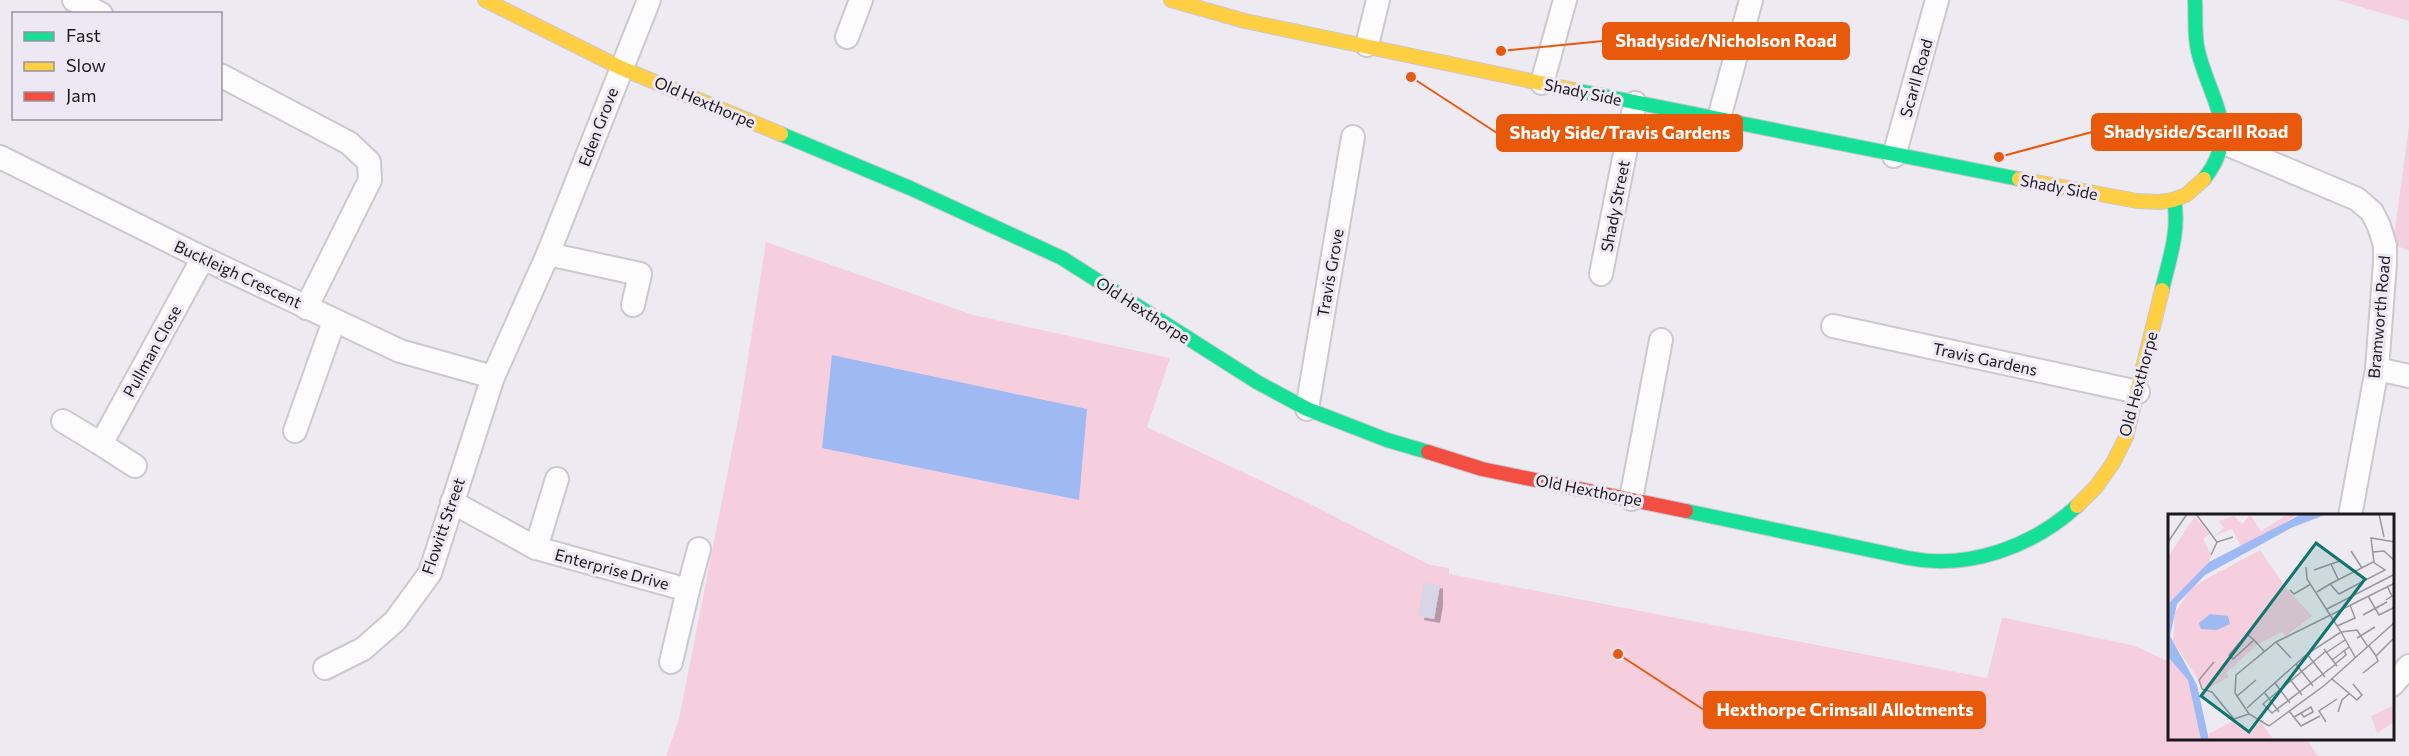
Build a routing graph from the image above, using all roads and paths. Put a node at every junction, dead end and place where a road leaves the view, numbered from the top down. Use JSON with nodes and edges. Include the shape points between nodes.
{"nodes":[{"id":1,"x":74,"y":0,"type":"edge"},
{"id":2,"x":485,"y":0,"type":"edge"},
{"id":3,"x":648,"y":0,"type":"edge"},
{"id":4,"x":861,"y":0,"type":"edge"},
{"id":5,"x":1378,"y":0,"type":"edge"},
{"id":6,"x":1565,"y":0,"type":"edge"},
{"id":7,"x":1751,"y":0,"type":"edge"},
{"id":8,"x":1936,"y":0,"type":"edge"},
{"id":9,"x":2195,"y":0,"type":"edge"},
{"id":10,"x":1184,"y":2,"type":"edge"},
{"id":11,"x":97,"y":12,"type":"edge"},
{"id":12,"x":847,"y":37,"type":"dead end"},
{"id":13,"x":1366,"y":45,"type":"junction"},
{"id":14,"x":621,"y":68,"type":"junction"},
{"id":15,"x":222,"y":76,"type":"edge"},
{"id":16,"x":1542,"y":83,"type":"junction"},
{"id":17,"x":1635,"y":103,"type":"junction"},
{"id":18,"x":1719,"y":118,"type":"junction"},
{"id":19,"x":1353,"y":138,"type":"dead end"},
{"id":20,"x":2222,"y":141,"type":"junction"},
{"id":21,"x":1894,"y":156,"type":"junction"},
{"id":22,"x":0,"y":157,"type":"edge"},
{"id":23,"x":2174,"y":200,"type":"junction"},
{"id":24,"x":548,"y":254,"type":"junction"},
{"id":25,"x":203,"y":258,"type":"junction"},
{"id":26,"x":1601,"y":274,"type":"dead end"},
{"id":27,"x":633,"y":306,"type":"dead end"},
{"id":28,"x":306,"y":308,"type":"junction"},
{"id":29,"x":334,"y":321,"type":"junction"},
{"id":30,"x":1833,"y":326,"type":"dead end"},
{"id":31,"x":1661,"y":340,"type":"dead end"},
{"id":32,"x":2377,"y":369,"type":"junction"},
{"id":33,"x":2409,"y":376,"type":"edge"},
{"id":34,"x":493,"y":377,"type":"junction"},
{"id":35,"x":2138,"y":392,"type":"junction"},
{"id":36,"x":1307,"y":408,"type":"junction"},
{"id":37,"x":63,"y":421,"type":"dead end"},
{"id":38,"x":295,"y":431,"type":"dead end"},
{"id":39,"x":101,"y":444,"type":"junction"},
{"id":40,"x":135,"y":466,"type":"dead end"},
{"id":41,"x":557,"y":479,"type":"dead end"},
{"id":42,"x":1631,"y":499,"type":"junction"},
{"id":43,"x":452,"y":502,"type":"junction"},
{"id":44,"x":2350,"y":514,"type":"edge"},
{"id":45,"x":536,"y":548,"type":"junction"},
{"id":46,"x":699,"y":549,"type":"dead end"},
{"id":47,"x":688,"y":590,"type":"junction"},
{"id":48,"x":671,"y":662,"type":"dead end"},
{"id":49,"x":2409,"y":666,"type":"edge"},
{"id":50,"x":325,"y":668,"type":"dead end"},
{"id":51,"x":2394,"y":684,"type":"edge"}],
"edges":[{"from":1,"to":11,"type":"street"},
{"from":2,"to":14,"type":"street","name":"Old Hexthorpe"},
{"from":3,"to":14,"type":"street","name":"Eden Grove"},
{"from":4,"to":12,"type":"street"},
{"from":5,"to":13,"type":"street"},
{"from":6,"to":16,"type":"street"},
{"from":7,"to":18,"type":"street"},
{"from":8,"to":21,"type":"street","name":"Scarll Road"},
{"from":9,"to":20,"type":"street","via":[[2198,48],[2220,110]]},
{"from":10,"to":13,"type":"street","name":"Shady Side","via":[[1272,27]]},
{"from":13,"to":16,"type":"street","name":"Shady Side"},
{"from":14,"to":24,"type":"street","name":"Eden Grove"},
{"from":14,"to":36,"type":"street","name":"Old Hexthorpe","via":[[910,188],[1062,258],[1248,377]]},
{"from":15,"to":28,"type":"street","name":"Buckleigh Crescent","via":[[350,143],[369,162],[370,180]]},
{"from":16,"to":17,"type":"street","name":"Shady Side"},
{"from":17,"to":18,"type":"street","name":"Shady Side"},
{"from":17,"to":26,"type":"street","name":"Shady Street"},
{"from":18,"to":21,"type":"street","name":"Shady Side"},
{"from":19,"to":36,"type":"street","name":"Travis Grove"},
{"from":20,"to":23,"type":"street","via":[[2211,169],[2199,183]]},
{"from":20,"to":32,"type":"street","name":"Bramworth Road","via":[[2356,200],[2372,212],[2385,245]]},
{"from":21,"to":23,"type":"street","name":"Shady Side","via":[[2136,201]]},
{"from":22,"to":25,"type":"street","name":"Buckleigh Crescent"},
{"from":23,"to":35,"type":"street","name":"Old Hexthorpe","via":[[2176,229]]},
{"from":24,"to":27,"type":"street","via":[[640,274]]},
{"from":24,"to":34,"type":"street","name":"Eden Grove"},
{"from":25,"to":28,"type":"street","name":"Buckleigh Crescent"},
{"from":25,"to":39,"type":"street","name":"Pullman Close"},
{"from":28,"to":29,"type":"street"},
{"from":29,"to":34,"type":"street","via":[[400,351]]},
{"from":29,"to":38,"type":"street"},
{"from":30,"to":35,"type":"street","name":"Travis Gardens"},
{"from":31,"to":42,"type":"street"},
{"from":32,"to":33,"type":"street"},
{"from":32,"to":44,"type":"street","name":"Bramworth Road"},
{"from":34,"to":43,"type":"street","name":"Flowitt Street"},
{"from":35,"to":42,"type":"street","name":"Old Hexthorpe","via":[[2125,437],[2095,487],[2074,509],[2014,547],[1972,557],[1940,562],[1908,558]]},
{"from":36,"to":42,"type":"street","name":"Old Hexthorpe","via":[[1444,459]]},
{"from":37,"to":39,"type":"street"},
{"from":39,"to":40,"type":"street"},
{"from":41,"to":45,"type":"street","name":"Enterprise Drive"},
{"from":43,"to":45,"type":"street","name":"Enterprise Drive"},
{"from":43,"to":50,"type":"street","name":"Flowitt Street","via":[[430,573],[395,621],[363,649]]},
{"from":45,"to":47,"type":"street","name":"Enterprise Drive"},
{"from":46,"to":47,"type":"street","name":"Enterprise Drive"},
{"from":47,"to":48,"type":"street","name":"Enterprise Drive"},
{"from":49,"to":51,"type":"street"}]}
